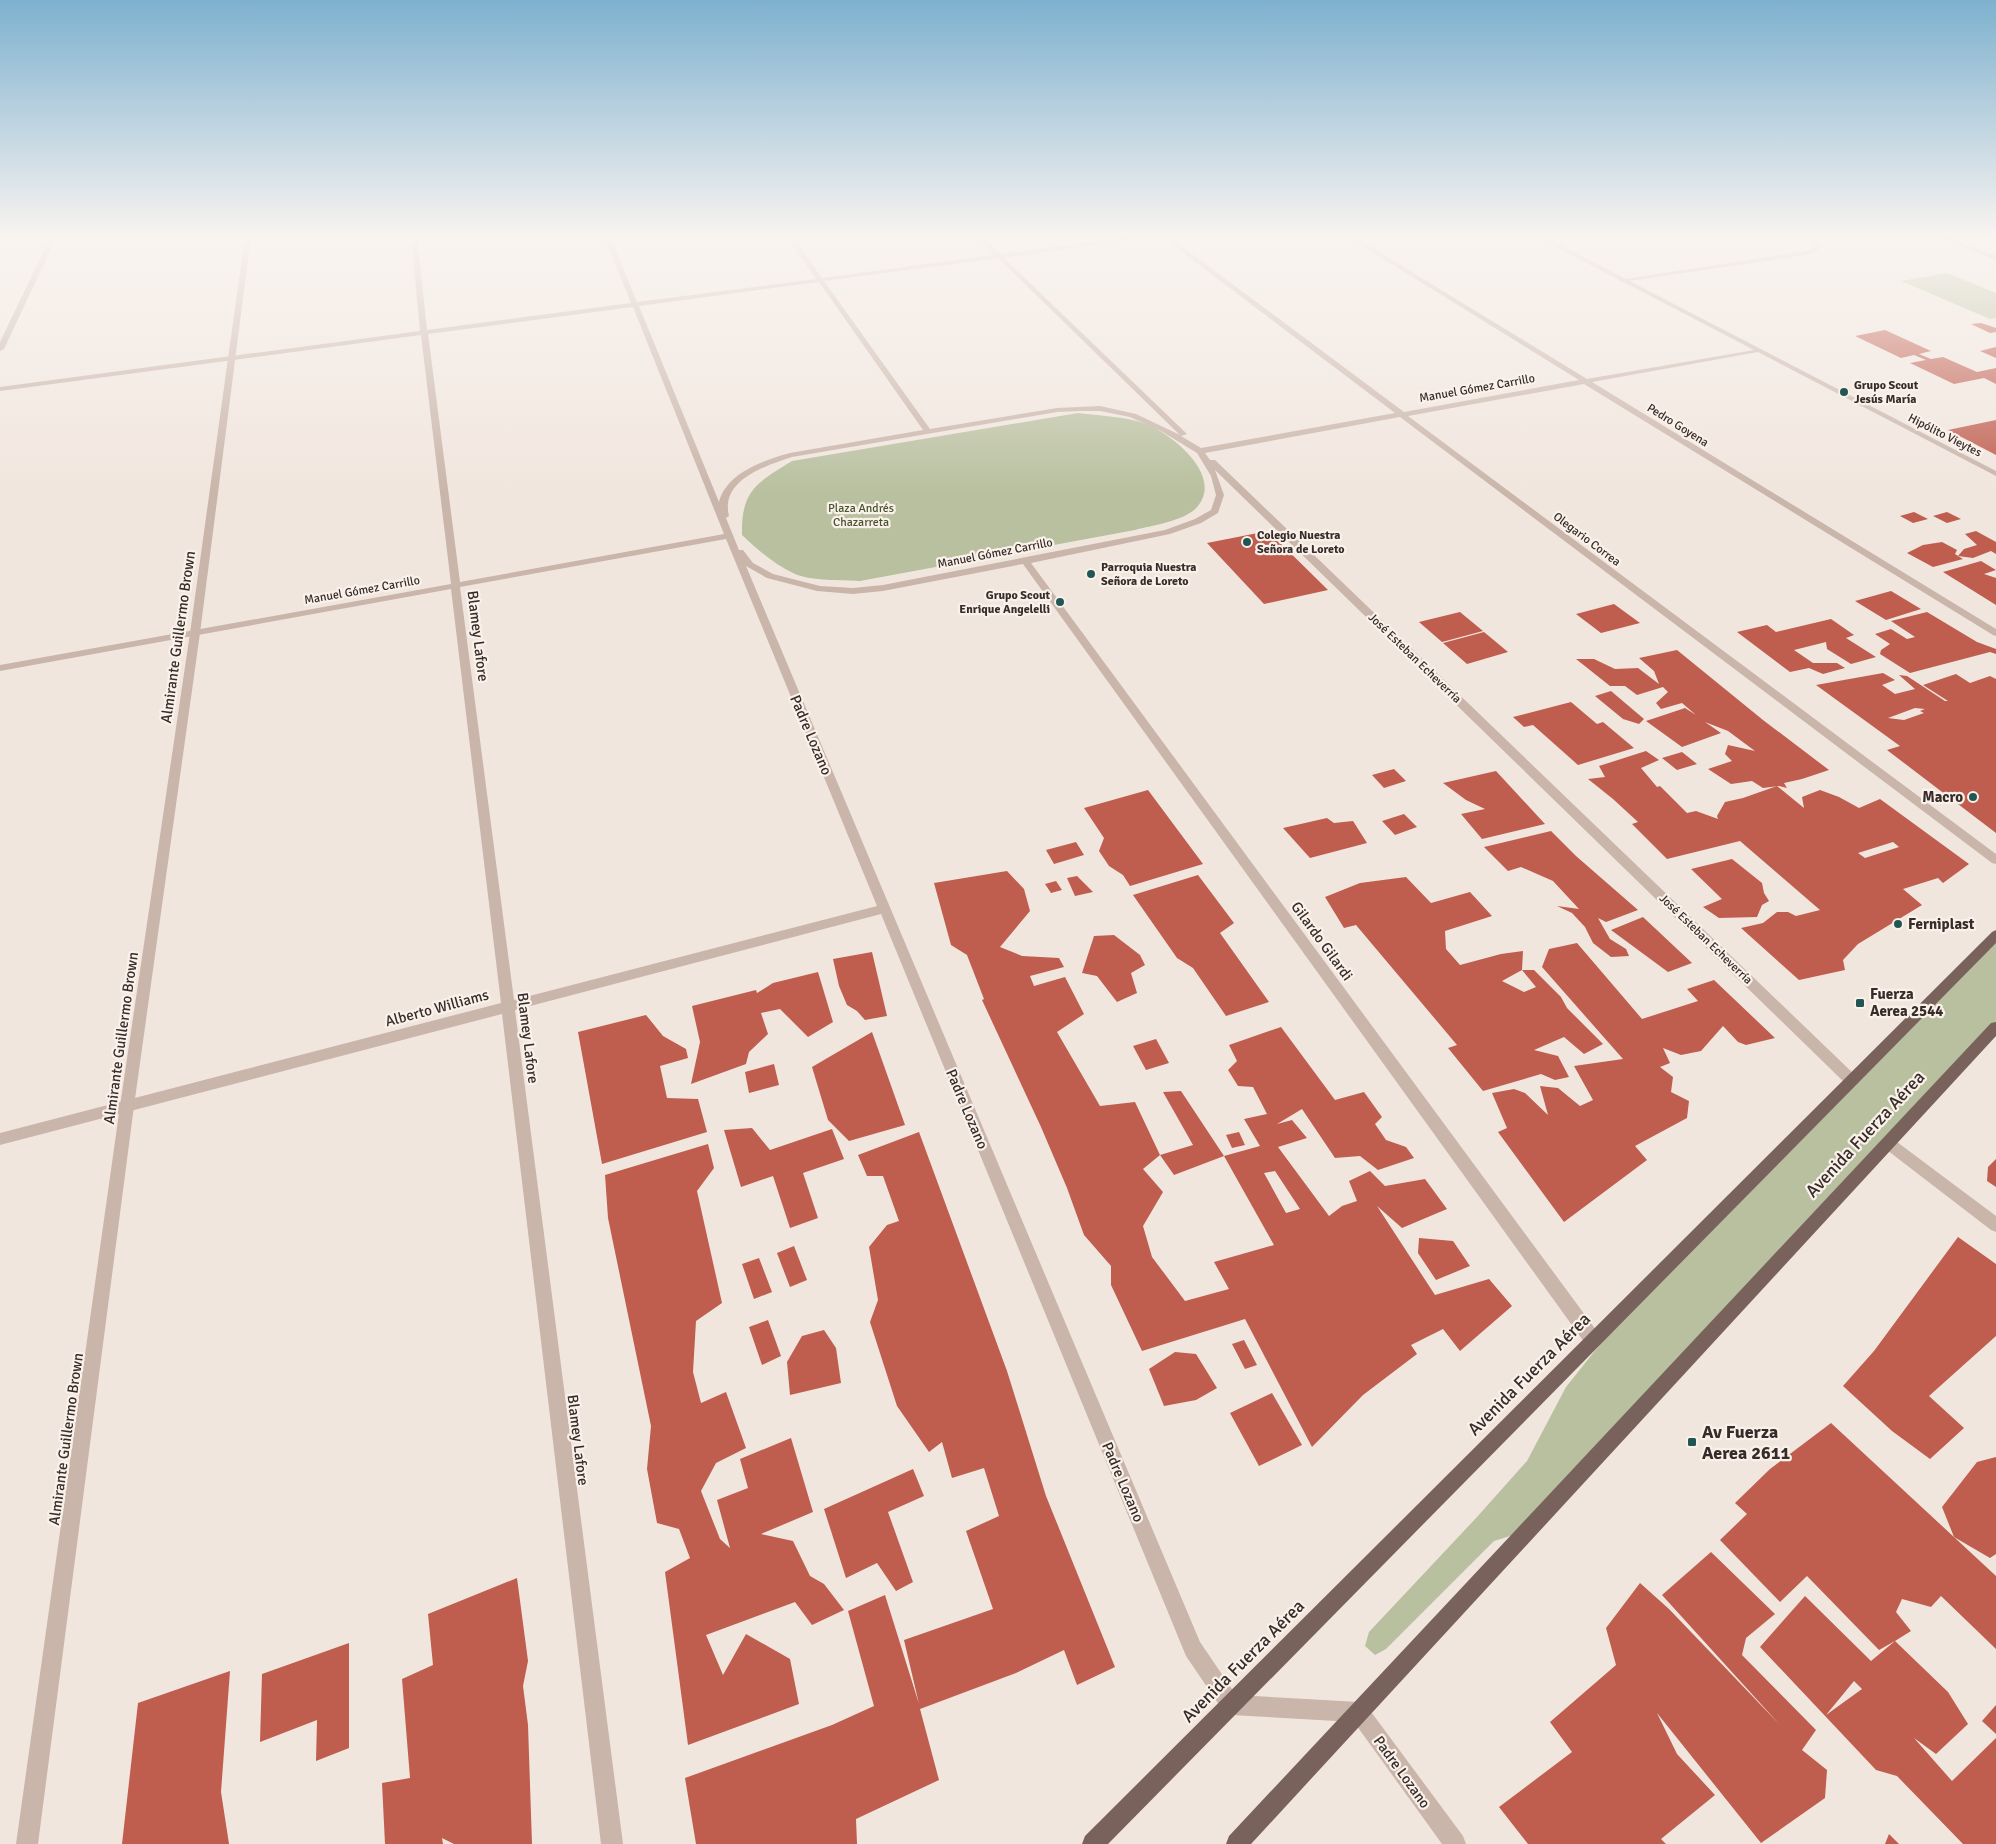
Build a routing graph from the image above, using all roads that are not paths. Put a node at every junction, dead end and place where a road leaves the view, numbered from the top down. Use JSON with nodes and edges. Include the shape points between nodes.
{"nodes":[{"id":1,"x":13,"y":322,"type":"edge"},
{"id":2,"x":237,"y":322,"type":"edge"},
{"id":3,"x":423,"y":322,"type":"edge"},
{"id":4,"x":506,"y":322,"type":"edge"},
{"id":5,"x":642,"y":322,"type":"edge"},
{"id":6,"x":850,"y":322,"type":"edge"},
{"id":7,"x":1067,"y":322,"type":"edge"},
{"id":8,"x":1278,"y":322,"type":"edge"},
{"id":9,"x":1489,"y":322,"type":"edge"},
{"id":10,"x":1704,"y":322,"type":"edge"},
{"id":11,"x":424,"y":333,"type":"junction"},
{"id":12,"x":0,"y":349,"type":"edge"},
{"id":13,"x":1758,"y":350,"type":"junction"},
{"id":14,"x":232,"y":358,"type":"junction"},
{"id":15,"x":1585,"y":381,"type":"junction"},
{"id":16,"x":0,"y":389,"type":"edge"},
{"id":17,"x":1400,"y":414,"type":"junction"},
{"id":18,"x":928,"y":432,"type":"junction"},
{"id":19,"x":1200,"y":451,"type":"junction"},
{"id":20,"x":1996,"y":474,"type":"edge"},
{"id":21,"x":728,"y":536,"type":"junction"},
{"id":22,"x":1025,"y":561,"type":"junction"},
{"id":23,"x":455,"y":586,"type":"junction"},
{"id":24,"x":195,"y":633,"type":"junction"},
{"id":25,"x":1996,"y":633,"type":"edge"},
{"id":26,"x":0,"y":668,"type":"edge"},
{"id":27,"x":1996,"y":860,"type":"edge"},
{"id":28,"x":884,"y":909,"type":"junction"},
{"id":29,"x":1996,"y":935,"type":"edge"},
{"id":30,"x":508,"y":1006,"type":"junction"},
{"id":31,"x":1996,"y":1027,"type":"edge"},
{"id":32,"x":1851,"y":1080,"type":"junction"},
{"id":33,"x":127,"y":1106,"type":"junction"},
{"id":34,"x":0,"y":1139,"type":"edge"},
{"id":35,"x":1888,"y":1143,"type":"junction"},
{"id":36,"x":1996,"y":1225,"type":"edge"},
{"id":37,"x":1593,"y":1340,"type":"junction"},
{"id":38,"x":1231,"y":1705,"type":"junction"},
{"id":39,"x":1359,"y":1712,"type":"junction"},
{"id":40,"x":27,"y":1844,"type":"edge"},
{"id":41,"x":612,"y":1844,"type":"edge"},
{"id":42,"x":1093,"y":1844,"type":"edge"},
{"id":43,"x":1237,"y":1844,"type":"edge"},
{"id":44,"x":1455,"y":1844,"type":"edge"}],
"edges":[{"from":1,"to":12,"type":"street"},
{"from":2,"to":14,"type":"street","name":"Almirante Guillermo Brown"},
{"from":3,"to":11,"type":"street","name":"Blamey Lafore"},
{"from":4,"to":11,"type":"street"},
{"from":5,"to":21,"type":"street","name":"Padre Lozano"},
{"from":6,"to":18,"type":"street"},
{"from":7,"to":19,"type":"street","name":"José Esteban Echeverría"},
{"from":8,"to":17,"type":"street","name":"Olegario Correa"},
{"from":9,"to":15,"type":"street","name":"Pedro Goyena"},
{"from":10,"to":13,"type":"street","name":"Hipólito Vieytes"},
{"from":11,"to":14,"type":"street"},
{"from":11,"to":23,"type":"street","name":"Blamey Lafore"},
{"from":13,"to":15,"type":"street","name":"Manuel Gómez Carrillo"},
{"from":13,"to":20,"type":"street","name":"Hipólito Vieytes"},
{"from":14,"to":16,"type":"street"},
{"from":14,"to":24,"type":"street","name":"Almirante Guillermo Brown"},
{"from":15,"to":17,"type":"street","name":"Manuel Gómez Carrillo"},
{"from":15,"to":25,"type":"street","name":"Pedro Goyena"},
{"from":17,"to":19,"type":"street","name":"Manuel Gómez Carrillo"},
{"from":17,"to":27,"type":"street","name":"Olegario Correa"},
{"from":18,"to":19,"type":"street","name":"Manuel Gómez Carrillo","via":[[1088,407],[1138,415]]},
{"from":18,"to":21,"type":"street","name":"Manuel Gómez Carrillo","via":[[790,455],[764,464],[730,486],[723,503]]},
{"from":19,"to":22,"type":"street","name":"Manuel Gómez Carrillo","via":[[1215,476],[1220,495],[1216,511],[1167,532]]},
{"from":19,"to":32,"type":"street","name":"José Esteban Echeverría"},
{"from":21,"to":22,"type":"street","name":"Manuel Gómez Carrillo","via":[[750,565],[770,576],[820,589],[853,591],[883,588]]},
{"from":21,"to":23,"type":"street","name":"Manuel Gómez Carrillo"},
{"from":21,"to":28,"type":"street","name":"Padre Lozano"},
{"from":22,"to":37,"type":"street","name":"Gilardo Gilardi"},
{"from":23,"to":24,"type":"street","name":"Manuel Gómez Carrillo"},
{"from":23,"to":30,"type":"street","name":"Blamey Lafore"},
{"from":24,"to":26,"type":"street","name":"Manuel Gómez Carrillo"},
{"from":24,"to":33,"type":"street","name":"Almirante Guillermo Brown"},
{"from":28,"to":30,"type":"street","name":"Alberto Williams"},
{"from":28,"to":38,"type":"street","name":"Padre Lozano","via":[[1193,1649]]},
{"from":29,"to":32,"type":"main road","name":"Avenida Fuerza Aérea"},
{"from":30,"to":33,"type":"street","name":"Alberto Williams"},
{"from":30,"to":41,"type":"street","name":"Blamey Lafore"},
{"from":31,"to":35,"type":"main road","name":"Avenida Fuerza Aérea"},
{"from":32,"to":37,"type":"main road","name":"Avenida Fuerza Aérea"},
{"from":33,"to":34,"type":"street","name":"Alberto Williams"},
{"from":33,"to":40,"type":"street","name":"Almirante Guillermo Brown"},
{"from":35,"to":36,"type":"street"},
{"from":35,"to":39,"type":"main road","name":"Avenida Fuerza Aérea"},
{"from":37,"to":38,"type":"main road","name":"Avenida Fuerza Aérea"},
{"from":38,"to":39,"type":"street"},
{"from":38,"to":42,"type":"main road","name":"Avenida Fuerza Aérea"},
{"from":39,"to":43,"type":"main road","name":"Avenida Fuerza Aérea"},
{"from":39,"to":44,"type":"street","name":"Padre Lozano"}]}
